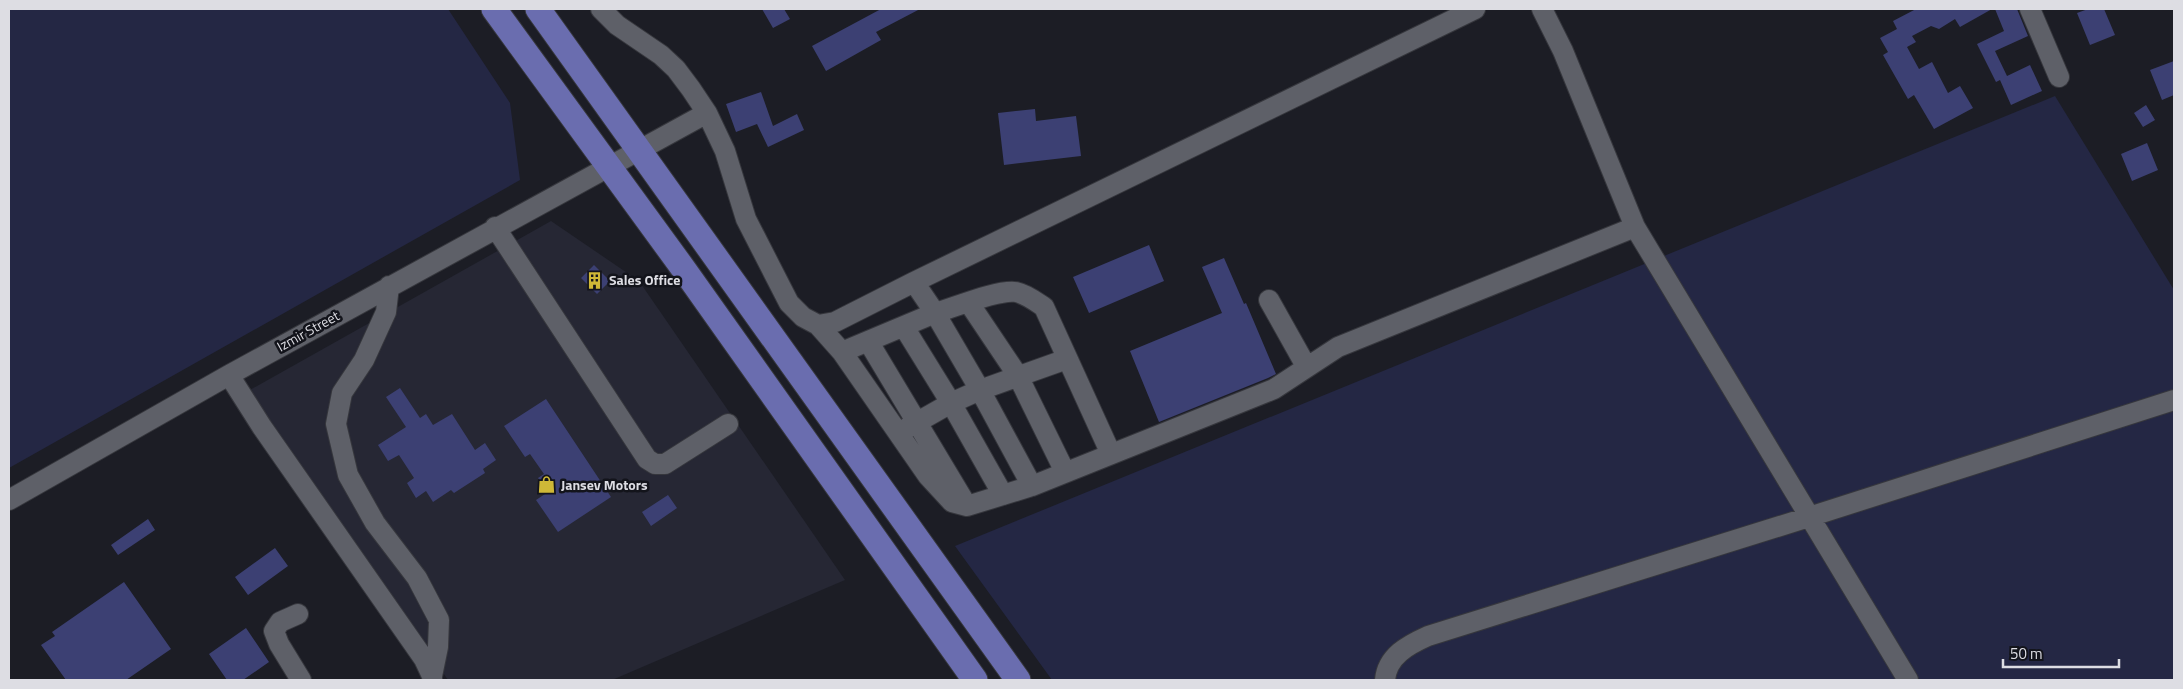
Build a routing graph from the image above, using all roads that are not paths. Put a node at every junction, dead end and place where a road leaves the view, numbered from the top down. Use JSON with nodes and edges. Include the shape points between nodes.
{"nodes":[{"id":1,"x":494,"y":9,"type":"edge"},
{"id":2,"x":538,"y":9,"type":"edge"},
{"id":3,"x":601,"y":9,"type":"edge"},
{"id":4,"x":1475,"y":9,"type":"edge"},
{"id":5,"x":1542,"y":9,"type":"edge"},
{"id":6,"x":2030,"y":9,"type":"edge"},
{"id":7,"x":2059,"y":77,"type":"dead end"},
{"id":8,"x":707,"y":113,"type":"junction"},
{"id":9,"x":639,"y":151,"type":"junction"},
{"id":10,"x":610,"y":168,"type":"junction"},
{"id":11,"x":495,"y":227,"type":"junction"},
{"id":12,"x":1635,"y":227,"type":"junction"},
{"id":13,"x":914,"y":282,"type":"junction"},
{"id":14,"x":390,"y":286,"type":"junction"},
{"id":15,"x":1269,"y":300,"type":"dead end"},
{"id":16,"x":969,"y":303,"type":"junction"},
{"id":17,"x":935,"y":313,"type":"junction"},
{"id":18,"x":818,"y":325,"type":"junction"},
{"id":19,"x":904,"y":326,"type":"junction"},
{"id":20,"x":868,"y":342,"type":"junction"},
{"id":21,"x":842,"y":352,"type":"junction"},
{"id":22,"x":1067,"y":359,"type":"junction"},
{"id":23,"x":1306,"y":366,"type":"junction"},
{"id":24,"x":229,"y":375,"type":"junction"},
{"id":25,"x":1018,"y":376,"type":"junction"},
{"id":26,"x":980,"y":390,"type":"junction"},
{"id":27,"x":2174,"y":400,"type":"edge"},
{"id":28,"x":951,"y":404,"type":"junction"},
{"id":29,"x":917,"y":422,"type":"junction"},
{"id":30,"x":728,"y":424,"type":"dead end"},
{"id":31,"x":898,"y":432,"type":"junction"},
{"id":32,"x":1111,"y":454,"type":"junction"},
{"id":33,"x":1065,"y":472,"type":"junction"},
{"id":34,"x":1032,"y":486,"type":"junction"},
{"id":35,"x":1003,"y":495,"type":"junction"},
{"id":36,"x":9,"y":500,"type":"edge"},
{"id":37,"x":968,"y":506,"type":"junction"},
{"id":38,"x":1809,"y":517,"type":"junction"},
{"id":39,"x":298,"y":614,"type":"dead end"},
{"id":40,"x":432,"y":678,"type":"edge"},
{"id":41,"x":302,"y":680,"type":"edge"},
{"id":42,"x":975,"y":680,"type":"edge"},
{"id":43,"x":1018,"y":680,"type":"edge"},
{"id":44,"x":1385,"y":680,"type":"edge"},
{"id":45,"x":1908,"y":680,"type":"edge"}],
"edges":[{"from":1,"to":10,"type":"main road"},
{"from":2,"to":9,"type":"main road"},
{"from":3,"to":8,"type":"street","via":[[617,25],[676,68]]},
{"from":4,"to":13,"type":"street"},
{"from":5,"to":12,"type":"street","via":[[1563,51]]},
{"from":6,"to":7,"type":"street"},
{"from":8,"to":9,"type":"street","name":"Izmir Street"},
{"from":8,"to":18,"type":"street","via":[[725,151],[746,219],[785,296],[803,317]]},
{"from":9,"to":10,"type":"street","name":"Izmir Street"},
{"from":9,"to":43,"type":"main road"},
{"from":10,"to":11,"type":"street","name":"Izmir Street"},
{"from":10,"to":42,"type":"main road"},
{"from":11,"to":14,"type":"street","name":"Izmir Street"},
{"from":11,"to":30,"type":"street","via":[[646,459],[655,464],[665,464]]},
{"from":12,"to":23,"type":"street","via":[[1338,347]]},
{"from":12,"to":38,"type":"street"},
{"from":13,"to":17,"type":"street"},
{"from":13,"to":18,"type":"street","via":[[835,322]]},
{"from":14,"to":24,"type":"street","name":"Izmir Street"},
{"from":14,"to":40,"type":"street","via":[[386,312],[364,360],[342,393],[336,424],[348,475],[375,523],[417,578],[439,620]]},
{"from":15,"to":23,"type":"street"},
{"from":16,"to":17,"type":"street"},
{"from":16,"to":22,"type":"street","via":[[999,293],[1015,292],[1032,298],[1044,307]]},
{"from":16,"to":25,"type":"street"},
{"from":17,"to":19,"type":"street"},
{"from":17,"to":26,"type":"street"},
{"from":18,"to":21,"type":"street"},
{"from":19,"to":20,"type":"street"},
{"from":19,"to":28,"type":"street"},
{"from":20,"to":21,"type":"street"},
{"from":20,"to":29,"type":"street"},
{"from":21,"to":31,"type":"street"},
{"from":22,"to":25,"type":"street"},
{"from":22,"to":32,"type":"street"},
{"from":23,"to":32,"type":"street","via":[[1274,389]]},
{"from":24,"to":36,"type":"street","name":"Izmir Street"},
{"from":24,"to":40,"type":"street","via":[[424,659]]},
{"from":25,"to":26,"type":"street"},
{"from":25,"to":33,"type":"street"},
{"from":26,"to":28,"type":"street"},
{"from":26,"to":34,"type":"street"},
{"from":27,"to":38,"type":"street"},
{"from":28,"to":29,"type":"street"},
{"from":28,"to":35,"type":"street"},
{"from":29,"to":31,"type":"street"},
{"from":29,"to":37,"type":"street"},
{"from":31,"to":37,"type":"street","via":[[928,476],[952,502]]},
{"from":32,"to":33,"type":"street"},
{"from":33,"to":34,"type":"street"},
{"from":34,"to":35,"type":"street"},
{"from":35,"to":37,"type":"street"},
{"from":38,"to":44,"type":"street","via":[[1428,636],[1400,651],[1391,661]]},
{"from":38,"to":45,"type":"street"},
{"from":39,"to":41,"type":"street","via":[[280,622],[274,631]]}]}
